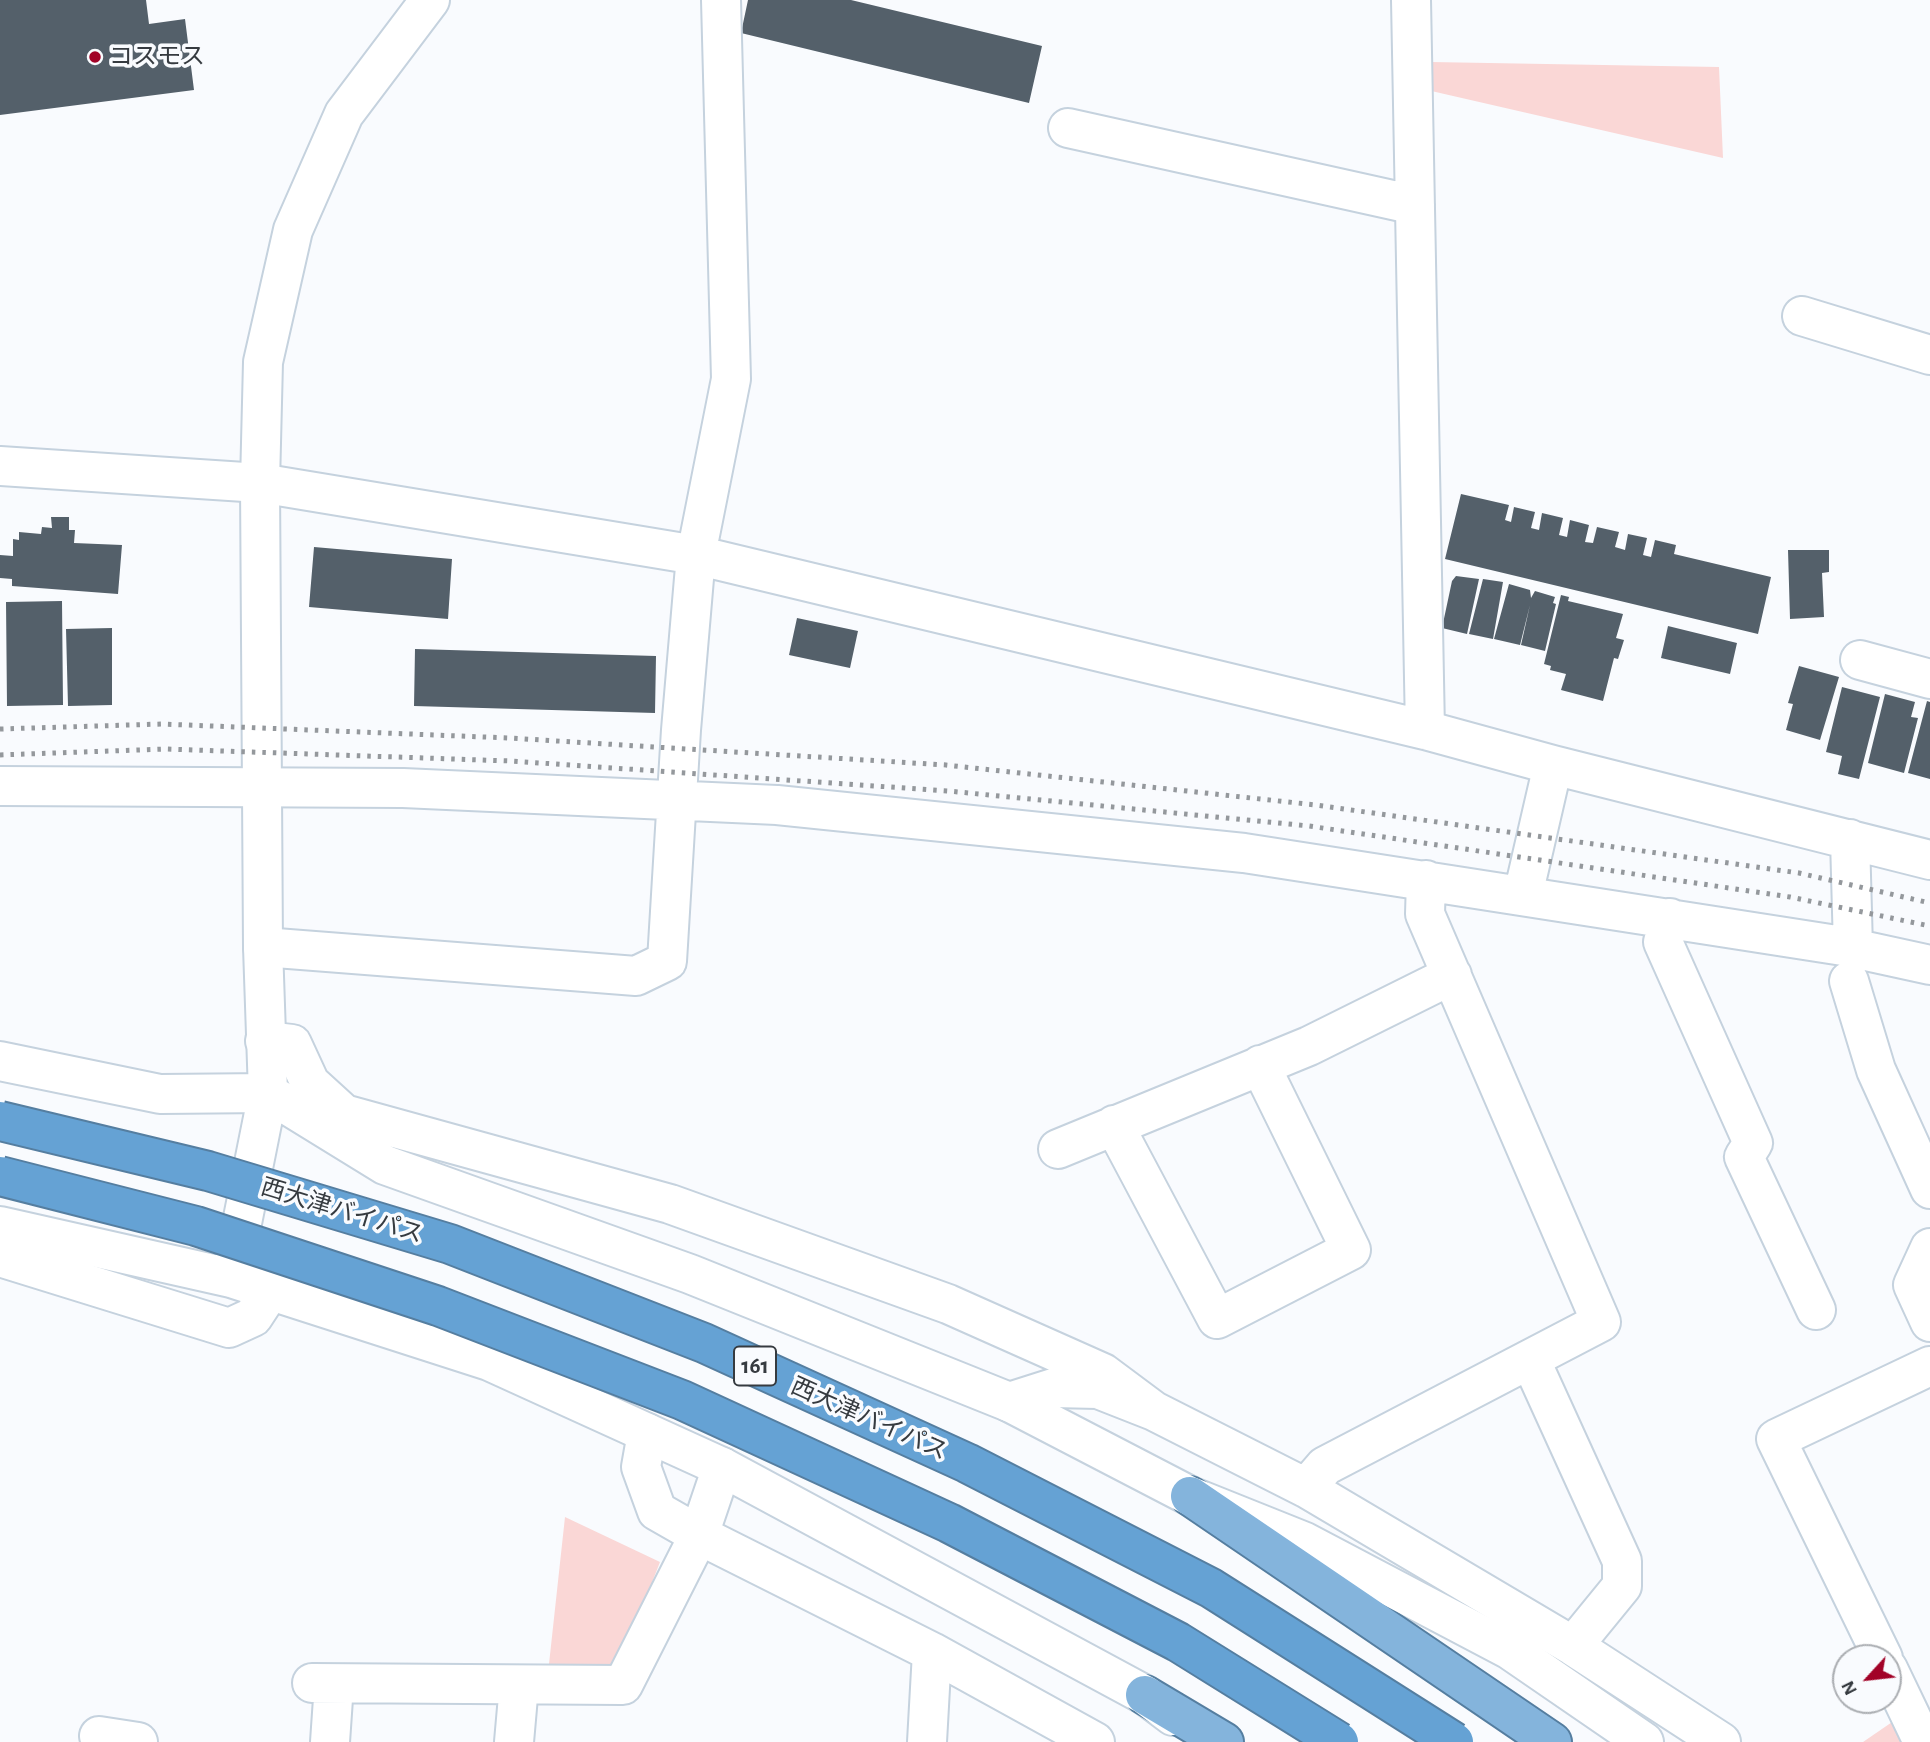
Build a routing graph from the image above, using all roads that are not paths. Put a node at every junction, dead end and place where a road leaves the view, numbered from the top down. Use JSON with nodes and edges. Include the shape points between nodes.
{"nodes":[{"id":1,"x":430,"y":0,"type":"edge"},
{"id":2,"x":721,"y":0,"type":"edge"},
{"id":3,"x":1411,"y":0,"type":"edge"},
{"id":4,"x":1068,"y":128,"type":"dead end"},
{"id":5,"x":1415,"y":205,"type":"junction"},
{"id":6,"x":1802,"y":316,"type":"dead end"},
{"id":7,"x":1930,"y":355,"type":"edge"},
{"id":8,"x":0,"y":466,"type":"edge"},
{"id":9,"x":260,"y":483,"type":"junction"},
{"id":10,"x":696,"y":555,"type":"junction"},
{"id":11,"x":1860,"y":660,"type":"dead end"},
{"id":12,"x":1930,"y":679,"type":"edge"},
{"id":13,"x":1425,"y":730,"type":"junction"},
{"id":14,"x":1553,"y":765,"type":"junction"},
{"id":15,"x":0,"y":786,"type":"edge"},
{"id":16,"x":262,"y":786,"type":"junction"},
{"id":17,"x":678,"y":802,"type":"junction"},
{"id":18,"x":1850,"y":839,"type":"junction"},
{"id":19,"x":1930,"y":860,"type":"edge"},
{"id":20,"x":1426,"y":880,"type":"junction"},
{"id":21,"x":1523,"y":895,"type":"junction"},
{"id":22,"x":1670,"y":918,"type":"junction"},
{"id":23,"x":262,"y":947,"type":"junction"},
{"id":24,"x":1851,"y":965,"type":"junction"},
{"id":25,"x":1930,"y":965,"type":"edge"},
{"id":26,"x":1452,"y":975,"type":"junction"},
{"id":27,"x":265,"y":1041,"type":"junction"},
{"id":28,"x":0,"y":1060,"type":"edge"},
{"id":29,"x":1261,"y":1065,"type":"junction"},
{"id":30,"x":268,"y":1093,"type":"junction"},
{"id":31,"x":0,"y":1121,"type":"edge"},
{"id":32,"x":1114,"y":1125,"type":"junction"},
{"id":33,"x":1058,"y":1149,"type":"dead end"},
{"id":34,"x":0,"y":1176,"type":"edge"},
{"id":35,"x":1930,"y":1189,"type":"edge"},
{"id":36,"x":0,"y":1226,"type":"edge"},
{"id":37,"x":1930,"y":1248,"type":"edge"},
{"id":38,"x":0,"y":1257,"type":"edge"},
{"id":39,"x":231,"y":1278,"type":"junction"},
{"id":40,"x":270,"y":1291,"type":"junction"},
{"id":41,"x":1816,"y":1310,"type":"dead end"},
{"id":42,"x":1930,"y":1322,"type":"edge"},
{"id":43,"x":1531,"y":1361,"type":"junction"},
{"id":44,"x":1930,"y":1366,"type":"edge"},
{"id":45,"x":1009,"y":1402,"type":"junction"},
{"id":46,"x":1154,"y":1411,"type":"junction"},
{"id":47,"x":647,"y":1433,"type":"junction"},
{"id":48,"x":722,"y":1467,"type":"junction"},
{"id":49,"x":1306,"y":1488,"type":"junction"},
{"id":50,"x":1190,"y":1496,"type":"junction"},
{"id":51,"x":699,"y":1535,"type":"junction"},
{"id":52,"x":1876,"y":1644,"type":"edge"},
{"id":53,"x":1573,"y":1646,"type":"junction"},
{"id":54,"x":932,"y":1652,"type":"junction"},
{"id":55,"x":519,"y":1685,"type":"junction"},
{"id":56,"x":1145,"y":1695,"type":"junction"},
{"id":57,"x":1902,"y":1698,"type":"edge"},
{"id":58,"x":99,"y":1736,"type":"dead end"},
{"id":59,"x":138,"y":1742,"type":"edge"},
{"id":60,"x":330,"y":1742,"type":"edge"},
{"id":61,"x":514,"y":1742,"type":"edge"},
{"id":62,"x":927,"y":1742,"type":"edge"},
{"id":63,"x":1095,"y":1742,"type":"edge"},
{"id":64,"x":1206,"y":1742,"type":"edge"},
{"id":65,"x":1224,"y":1742,"type":"edge"},
{"id":66,"x":1339,"y":1742,"type":"edge"},
{"id":67,"x":1454,"y":1742,"type":"edge"},
{"id":68,"x":1552,"y":1742,"type":"edge"},
{"id":69,"x":1644,"y":1742,"type":"edge"},
{"id":70,"x":1721,"y":1742,"type":"edge"},
{"id":71,"x":1923,"y":1742,"type":"edge"}],
"edges":[{"from":1,"to":9,"type":"street","via":[[344,114],[293,230],[263,362]]},
{"from":2,"to":10,"type":"street","via":[[731,379]]},
{"from":3,"to":5,"type":"street"},
{"from":4,"to":5,"type":"street"},
{"from":5,"to":13,"type":"street"},
{"from":6,"to":7,"type":"street"},
{"from":8,"to":9,"type":"street"},
{"from":9,"to":10,"type":"street"},
{"from":9,"to":16,"type":"street"},
{"from":10,"to":13,"type":"street"},
{"from":10,"to":17,"type":"street"},
{"from":11,"to":12,"type":"street"},
{"from":13,"to":14,"type":"street"},
{"from":14,"to":18,"type":"street"},
{"from":14,"to":21,"type":"street"},
{"from":15,"to":16,"type":"street"},
{"from":16,"to":17,"type":"street"},
{"from":16,"to":23,"type":"street"},
{"from":17,"to":20,"type":"street","via":[[777,805],[1244,853]]},
{"from":17,"to":23,"type":"street","via":[[667,961],[636,976]]},
{"from":18,"to":19,"type":"street"},
{"from":18,"to":24,"type":"street"},
{"from":20,"to":21,"type":"street"},
{"from":20,"to":26,"type":"street","via":[[1424,914]]},
{"from":21,"to":22,"type":"street"},
{"from":22,"to":24,"type":"street"},
{"from":22,"to":41,"type":"street","via":[[1663,942],[1753,1143],[1744,1157]]},
{"from":23,"to":27,"type":"street"},
{"from":24,"to":25,"type":"street"},
{"from":24,"to":35,"type":"street","via":[[1876,1070]]},
{"from":26,"to":29,"type":"street"},
{"from":26,"to":43,"type":"street","via":[[1601,1322]]},
{"from":27,"to":30,"type":"street"},
{"from":27,"to":46,"type":"street","via":[[292,1044],[310,1083],[344,1114],[670,1204],[948,1304],[1103,1373]]},
{"from":28,"to":30,"type":"street","via":[[160,1094]]},
{"from":29,"to":32,"type":"street"},
{"from":29,"to":32,"type":"street","via":[[1350,1250],[1217,1319]]},
{"from":30,"to":39,"type":"street"},
{"from":30,"to":45,"type":"street","via":[[386,1165],[690,1274]]},
{"from":31,"to":67,"type":"highway","name":"西大津バイパス","number":"161","bridge":true,"via":[[208,1171],[450,1244],[704,1343],[967,1463],[1211,1588]]},
{"from":32,"to":33,"type":"street"},
{"from":34,"to":66,"type":"highway","number":"161","bridge":true,"via":[[196,1226],[438,1306],[682,1400],[949,1523],[1142,1623]]},
{"from":36,"to":39,"type":"street"},
{"from":37,"to":42,"type":"street","via":[[1913,1285]]},
{"from":38,"to":40,"type":"street","via":[[229,1328],[253,1317]]},
{"from":39,"to":40,"type":"street"},
{"from":40,"to":47,"type":"street","via":[[488,1361]]},
{"from":43,"to":49,"type":"street","via":[[1325,1466]]},
{"from":43,"to":53,"type":"street","via":[[1622,1561],[1622,1586]]},
{"from":44,"to":52,"type":"street","via":[[1776,1438]]},
{"from":45,"to":46,"type":"street","via":[[1053,1388],[1098,1389]]},
{"from":45,"to":50,"type":"street"},
{"from":46,"to":49,"type":"street"},
{"from":47,"to":48,"type":"street"},
{"from":47,"to":51,"type":"street","via":[[641,1467],[657,1511]]},
{"from":48,"to":51,"type":"street"},
{"from":48,"to":56,"type":"street"},
{"from":49,"to":53,"type":"street"},
{"from":50,"to":68,"type":"highway"},
{"from":50,"to":69,"type":"street","via":[[1305,1542],[1510,1650]]},
{"from":51,"to":54,"type":"street"},
{"from":51,"to":55,"type":"street","via":[[623,1685]]},
{"from":53,"to":70,"type":"street"},
{"from":54,"to":62,"type":"street"},
{"from":54,"to":63,"type":"street"},
{"from":55,"to":60,"type":"street","via":[[323,1684]]},
{"from":55,"to":61,"type":"street"},
{"from":56,"to":64,"type":"street"},
{"from":56,"to":65,"type":"highway"},
{"from":57,"to":71,"type":"street"},
{"from":58,"to":59,"type":"street"}]}
